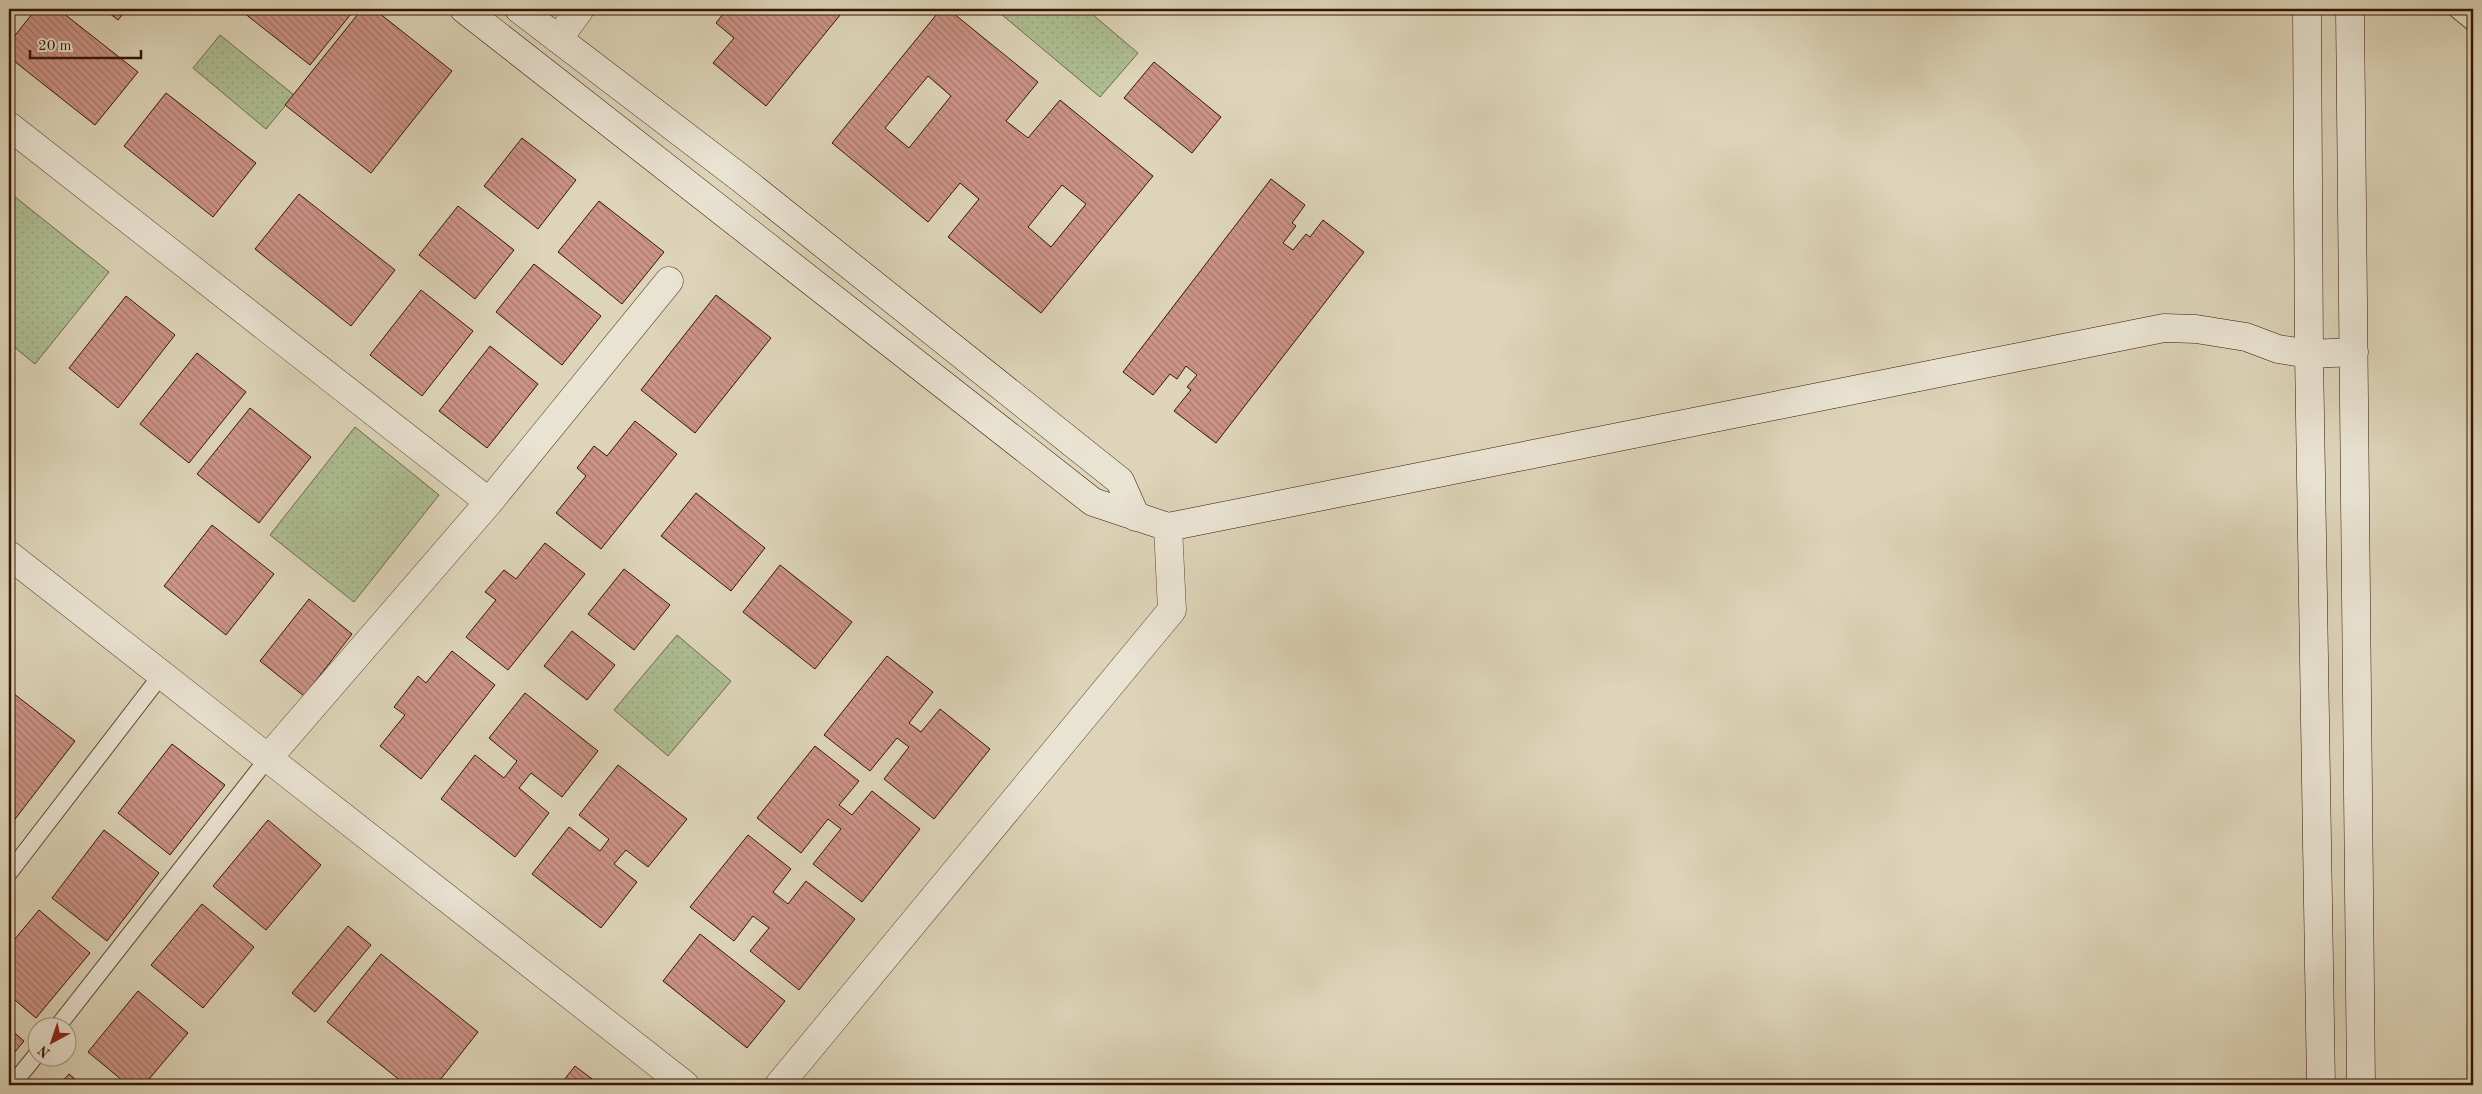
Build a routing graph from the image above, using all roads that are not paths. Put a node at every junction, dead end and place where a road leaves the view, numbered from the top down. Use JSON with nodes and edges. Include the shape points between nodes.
{"nodes":[{"id":1,"x":464,"y":9,"type":"edge"},
{"id":2,"x":518,"y":9,"type":"edge"},
{"id":3,"x":580,"y":9,"type":"edge"},
{"id":4,"x":2307,"y":9,"type":"edge"},
{"id":5,"x":2456,"y":9,"type":"edge"},
{"id":6,"x":2352,"y":11,"type":"edge"},
{"id":7,"x":2473,"y":23,"type":"edge"},
{"id":8,"x":558,"y":39,"type":"junction"},
{"id":9,"x":9,"y":126,"type":"edge"},
{"id":10,"x":743,"y":180,"type":"junction"},
{"id":11,"x":721,"y":209,"type":"junction"},
{"id":12,"x":669,"y":281,"type":"dead end"},
{"id":13,"x":2354,"y":352,"type":"junction"},
{"id":14,"x":2309,"y":354,"type":"junction"},
{"id":15,"x":489,"y":502,"type":"junction"},
{"id":16,"x":1136,"y":517,"type":"junction"},
{"id":17,"x":1168,"y":527,"type":"junction"},
{"id":18,"x":9,"y":555,"type":"edge"},
{"id":19,"x":162,"y":674,"type":"junction"},
{"id":20,"x":268,"y":758,"type":"junction"},
{"id":21,"x":9,"y":872,"type":"edge"},
{"id":22,"x":66,"y":1016,"type":"edge"},
{"id":23,"x":28,"y":1065,"type":"edge"},
{"id":24,"x":12,"y":1085,"type":"edge"},
{"id":25,"x":685,"y":1085,"type":"edge"},
{"id":26,"x":779,"y":1085,"type":"edge"},
{"id":27,"x":2321,"y":1085,"type":"edge"},
{"id":28,"x":2361,"y":1085,"type":"edge"}],
"edges":[{"from":1,"to":11,"type":"street"},
{"from":2,"to":8,"type":"street"},
{"from":3,"to":8,"type":"street"},
{"from":4,"to":14,"type":"street"},
{"from":5,"to":7,"type":"lane"},
{"from":6,"to":13,"type":"street"},
{"from":8,"to":10,"type":"street"},
{"from":9,"to":15,"type":"street"},
{"from":10,"to":11,"type":"street"},
{"from":10,"to":16,"type":"street","via":[[1120,482]]},
{"from":11,"to":16,"type":"street","via":[[1093,502]]},
{"from":12,"to":15,"type":"street"},
{"from":13,"to":14,"type":"street"},
{"from":13,"to":28,"type":"street"},
{"from":14,"to":17,"type":"street","via":[[2278,349],[2246,337],[2164,328]]},
{"from":14,"to":27,"type":"street"},
{"from":15,"to":20,"type":"street"},
{"from":16,"to":17,"type":"street"},
{"from":17,"to":26,"type":"street","via":[[1172,610]]},
{"from":18,"to":19,"type":"street"},
{"from":19,"to":20,"type":"street"},
{"from":19,"to":21,"type":"lane"},
{"from":20,"to":22,"type":"lane"},
{"from":20,"to":25,"type":"street"},
{"from":23,"to":24,"type":"lane"}]}
